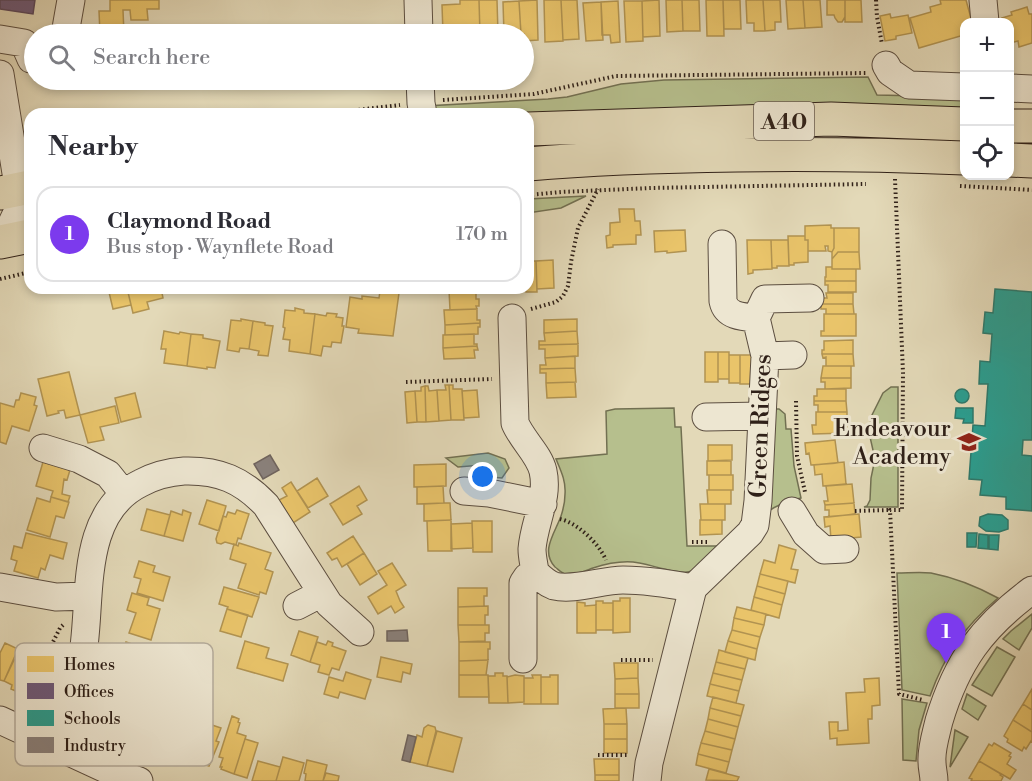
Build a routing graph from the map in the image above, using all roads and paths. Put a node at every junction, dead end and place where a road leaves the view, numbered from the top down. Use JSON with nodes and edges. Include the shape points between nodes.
{"nodes":[{"id":1,"x":71,"y":0,"type":"edge"},
{"id":2,"x":418,"y":0,"type":"edge"},
{"id":3,"x":876,"y":0,"type":"edge"},
{"id":4,"x":983,"y":0,"type":"edge"},
{"id":5,"x":985,"y":18,"type":"edge"},
{"id":6,"x":67,"y":24,"type":"edge"},
{"id":7,"x":419,"y":24,"type":"edge"},
{"id":8,"x":0,"y":39,"type":"edge"},
{"id":9,"x":24,"y":44,"type":"edge"},
{"id":10,"x":24,"y":63,"type":"edge"},
{"id":11,"x":888,"y":68,"type":"junction"},
{"id":12,"x":0,"y":74,"type":"edge"},
{"id":13,"x":960,"y":87,"type":"edge"},
{"id":14,"x":1014,"y":88,"type":"edge"},
{"id":15,"x":1032,"y":89,"type":"edge"},
{"id":16,"x":421,"y":99,"type":"edge"},
{"id":17,"x":362,"y":108,"type":"edge"},
{"id":18,"x":960,"y":124,"type":"edge"},
{"id":19,"x":1014,"y":126,"type":"edge"},
{"id":20,"x":1032,"y":126,"type":"edge"},
{"id":21,"x":534,"y":129,"type":"edge"},
{"id":22,"x":1014,"y":160,"type":"edge"},
{"id":23,"x":1032,"y":161,"type":"edge"},
{"id":24,"x":534,"y":164,"type":"edge"},
{"id":25,"x":604,"y":170,"type":"junction"},
{"id":26,"x":959,"y":172,"type":"edge"},
{"id":27,"x":895,"y":176,"type":"dead end"},
{"id":28,"x":876,"y":184,"type":"dead end"},
{"id":29,"x":885,"y":184,"type":"dead end"},
{"id":30,"x":895,"y":184,"type":"junction"},
{"id":31,"x":16,"y":190,"type":"edge"},
{"id":32,"x":597,"y":190,"type":"junction"},
{"id":33,"x":1032,"y":190,"type":"edge"},
{"id":34,"x":534,"y":195,"type":"edge"},
{"id":35,"x":11,"y":240,"type":"edge"},
{"id":36,"x":722,"y":244,"type":"dead end"},
{"id":37,"x":24,"y":273,"type":"edge"},
{"id":38,"x":0,"y":279,"type":"edge"},
{"id":39,"x":810,"y":298,"type":"dead end"},
{"id":40,"x":512,"y":318,"type":"joint"},
{"id":41,"x":756,"y":318,"type":"junction"},
{"id":42,"x":793,"y":355,"type":"dead end"},
{"id":43,"x":765,"y":356,"type":"junction"},
{"id":44,"x":514,"y":378,"type":"junction"},
{"id":45,"x":406,"y":382,"type":"dead end"},
{"id":46,"x":796,"y":401,"type":"dead end"},
{"id":47,"x":762,"y":416,"type":"junction"},
{"id":48,"x":706,"y":417,"type":"dead end"},
{"id":49,"x":43,"y":448,"type":"dead end"},
{"id":50,"x":464,"y":491,"type":"dead end"},
{"id":51,"x":124,"y":494,"type":"junction"},
{"id":52,"x":800,"y":508,"type":"junction"},
{"id":53,"x":541,"y":509,"type":"junction"},
{"id":54,"x":890,"y":510,"type":"junction"},
{"id":55,"x":855,"y":511,"type":"dead end"},
{"id":56,"x":750,"y":533,"type":"junction"},
{"id":57,"x":692,"y":542,"type":"dead end"},
{"id":58,"x":713,"y":542,"type":"dead end"},
{"id":59,"x":845,"y":549,"type":"dead end"},
{"id":60,"x":535,"y":572,"type":"junction"},
{"id":61,"x":615,"y":580,"type":"junction"},
{"id":62,"x":0,"y":586,"type":"edge"},
{"id":63,"x":693,"y":588,"type":"junction"},
{"id":64,"x":1032,"y":590,"type":"edge"},
{"id":65,"x":322,"y":593,"type":"junction"},
{"id":66,"x":88,"y":600,"type":"junction"},
{"id":67,"x":297,"y":606,"type":"dead end"},
{"id":68,"x":360,"y":632,"type":"dead end"},
{"id":69,"x":51,"y":643,"type":"edge"},
{"id":70,"x":85,"y":643,"type":"edge"},
{"id":71,"x":523,"y":659,"type":"dead end"},
{"id":72,"x":621,"y":660,"type":"dead end"},
{"id":73,"x":642,"y":660,"type":"dead end"},
{"id":74,"x":944,"y":705,"type":"junction"},
{"id":75,"x":15,"y":707,"type":"edge"},
{"id":76,"x":6,"y":723,"type":"edge"},
{"id":77,"x":598,"y":755,"type":"dead end"},
{"id":78,"x":619,"y":755,"type":"dead end"},
{"id":79,"x":99,"y":766,"type":"edge"},
{"id":80,"x":139,"y":781,"type":"edge"},
{"id":81,"x":646,"y":781,"type":"edge"},
{"id":82,"x":934,"y":781,"type":"edge"}],
"edges":[{"from":1,"to":6,"type":"street"},
{"from":2,"to":7,"type":"street"},
{"from":3,"to":11,"type":"path"},
{"from":4,"to":5,"type":"street"},
{"from":8,"to":9,"type":"street"},
{"from":10,"to":12,"type":"street"},
{"from":11,"to":13,"type":"street","via":[[909,85]]},
{"from":11,"to":16,"type":"path","via":[[871,74],[616,76],[534,94]]},
{"from":12,"to":31,"type":"street"},
{"from":14,"to":15,"type":"street"},
{"from":16,"to":17,"type":"path"},
{"from":18,"to":21,"type":"highway","number":"A40","via":[[831,119]]},
{"from":19,"to":20,"type":"highway"},
{"from":22,"to":23,"type":"highway"},
{"from":24,"to":25,"type":"highway","number":"A40"},
{"from":25,"to":26,"type":"highway","number":"A40","via":[[663,157],[814,154],[904,155]]},
{"from":25,"to":32,"type":"path"},
{"from":26,"to":33,"type":"path"},
{"from":27,"to":30,"type":"path"},
{"from":28,"to":32,"type":"path"},
{"from":29,"to":30,"type":"path"},
{"from":30,"to":54,"type":"path","via":[[903,373],[902,510]]},
{"from":31,"to":35,"type":"street","via":[[21,204]]},
{"from":32,"to":34,"type":"path"},
{"from":32,"to":40,"type":"path","via":[[578,228],[563,296]]},
{"from":36,"to":41,"type":"street","via":[[724,306],[738,316]]},
{"from":37,"to":38,"type":"path"},
{"from":39,"to":41,"type":"street","via":[[765,299]]},
{"from":40,"to":44,"type":"street"},
{"from":41,"to":43,"type":"street","name":"Green Ridges"},
{"from":42,"to":43,"type":"street"},
{"from":43,"to":47,"type":"street","name":"Green Ridges"},
{"from":44,"to":45,"type":"path"},
{"from":44,"to":53,"type":"street","via":[[515,423],[543,470]]},
{"from":46,"to":52,"type":"path"},
{"from":47,"to":48,"type":"street"},
{"from":47,"to":56,"type":"street","name":"Green Ridges","via":[[758,501]]},
{"from":49,"to":51,"type":"street","via":[[79,459],[108,474]]},
{"from":50,"to":53,"type":"street","via":[[489,493]]},
{"from":51,"to":65,"type":"street","via":[[149,479],[182,471],[213,474],[243,484],[266,505]]},
{"from":51,"to":66,"type":"street","via":[[113,504],[96,537]]},
{"from":52,"to":56,"type":"street","name":"Green Ridges"},
{"from":52,"to":59,"type":"street","via":[[806,534],[824,550]]},
{"from":53,"to":60,"type":"street","via":[[532,548]]},
{"from":53,"to":61,"type":"path","via":[[580,529],[603,553]]},
{"from":54,"to":55,"type":"path"},
{"from":54,"to":74,"type":"path","via":[[899,694]]},
{"from":56,"to":63,"type":"street","name":"Green Ridges"},
{"from":57,"to":58,"type":"path"},
{"from":60,"to":61,"type":"street","via":[[554,586]]},
{"from":60,"to":71,"type":"street","via":[[524,583]]},
{"from":61,"to":63,"type":"street"},
{"from":62,"to":66,"type":"street"},
{"from":63,"to":81,"type":"street"},
{"from":64,"to":74,"type":"street","via":[[999,616],[978,640]]},
{"from":65,"to":67,"type":"street"},
{"from":65,"to":68,"type":"street"},
{"from":66,"to":69,"type":"path","via":[[60,628]]},
{"from":66,"to":70,"type":"street"},
{"from":72,"to":73,"type":"path"},
{"from":74,"to":82,"type":"street","via":[[932,761]]},
{"from":75,"to":76,"type":"path"},
{"from":77,"to":78,"type":"path"},
{"from":79,"to":80,"type":"street"}]}
